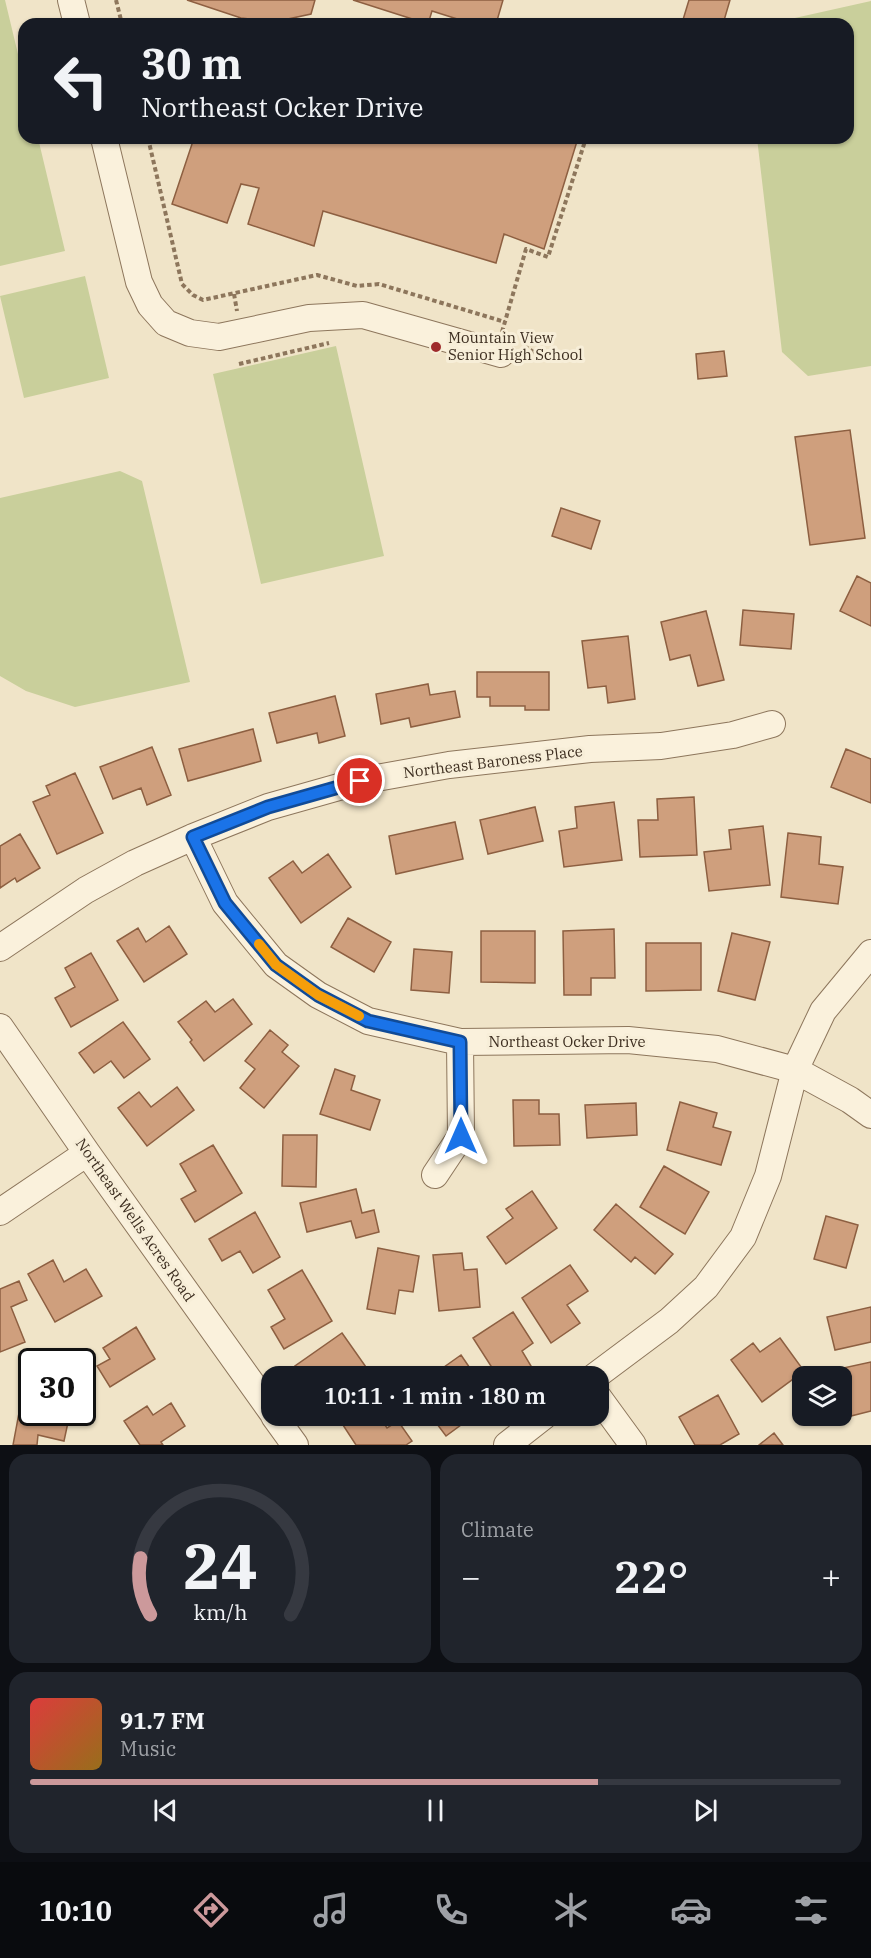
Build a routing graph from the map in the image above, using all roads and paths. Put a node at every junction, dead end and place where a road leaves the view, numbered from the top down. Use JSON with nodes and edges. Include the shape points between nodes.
{"nodes":[{"id":1,"x":71,"y":0,"type":"edge"},
{"id":2,"x":116,"y":0,"type":"edge"},
{"id":3,"x":76,"y":18,"type":"edge"},
{"id":4,"x":120,"y":18,"type":"edge"},
{"id":5,"x":105,"y":144,"type":"edge"},
{"id":6,"x":149,"y":144,"type":"edge"},
{"id":7,"x":584,"y":144,"type":"edge"},
{"id":8,"x":505,"y":322,"type":"junction"},
{"id":9,"x":334,"y":342,"type":"dead end"},
{"id":10,"x":508,"y":346,"type":"junction"},
{"id":11,"x":535,"y":352,"type":"dead end"},
{"id":12,"x":239,"y":364,"type":"dead end"},
{"id":13,"x":771,"y":724,"type":"dead end"},
{"id":14,"x":193,"y":837,"type":"junction"},
{"id":15,"x":0,"y":948,"type":"edge"},
{"id":16,"x":871,"y":953,"type":"edge"},
{"id":17,"x":0,"y":1027,"type":"edge"},
{"id":18,"x":460,"y":1042,"type":"junction"},
{"id":19,"x":795,"y":1070,"type":"junction"},
{"id":20,"x":871,"y":1115,"type":"edge"},
{"id":21,"x":87,"y":1153,"type":"junction"},
{"id":22,"x":435,"y":1175,"type":"dead end"},
{"id":23,"x":0,"y":1212,"type":"edge"},
{"id":24,"x":609,"y":1366,"type":"edge"},
{"id":25,"x":261,"y":1397,"type":"edge"},
{"id":26,"x":609,"y":1412,"type":"edge"},
{"id":27,"x":281,"y":1426,"type":"edge"},
{"id":28,"x":531,"y":1426,"type":"edge"},
{"id":29,"x":295,"y":1445,"type":"edge"},
{"id":30,"x":507,"y":1445,"type":"edge"},
{"id":31,"x":633,"y":1445,"type":"edge"}],
"edges":[{"from":1,"to":3,"type":"street"},
{"from":2,"to":4,"type":"path"},
{"from":5,"to":10,"type":"street","via":[[139,282],[150,305],[166,323],[190,333],[219,337],[309,318],[363,315]]},
{"from":6,"to":8,"type":"path","via":[[182,284],[193,295],[203,300],[317,275],[357,286],[379,284]]},
{"from":7,"to":8,"type":"path","via":[[548,256],[526,249]]},
{"from":8,"to":10,"type":"path"},
{"from":9,"to":12,"type":"path"},
{"from":10,"to":11,"type":"path"},
{"from":13,"to":14,"type":"street","name":"Northeast Baroness Place","via":[[734,735],[661,746],[590,749],[449,765],[360,781],[268,807]]},
{"from":14,"to":15,"type":"street","name":"Northeast Baroness Place","via":[[86,890]]},
{"from":14,"to":18,"type":"street","name":"Northeast Ocker Drive","via":[[225,903],[276,965],[318,995],[368,1021]]},
{"from":16,"to":19,"type":"street","via":[[823,1011]]},
{"from":17,"to":21,"type":"street","name":"Northeast Wells Acres Road"},
{"from":18,"to":19,"type":"street","name":"Northeast Ocker Drive","via":[[628,1040],[717,1049]]},
{"from":18,"to":22,"type":"street","via":[[461,1136]]},
{"from":19,"to":20,"type":"street","name":"Northeast Ocker Drive"},
{"from":19,"to":24,"type":"street","via":[[768,1176],[743,1237],[706,1287],[669,1321]]},
{"from":21,"to":23,"type":"street"},
{"from":21,"to":25,"type":"street","name":"Northeast Wells Acres Road"},
{"from":26,"to":31,"type":"street"},
{"from":27,"to":29,"type":"street"},
{"from":28,"to":30,"type":"street"}]}
